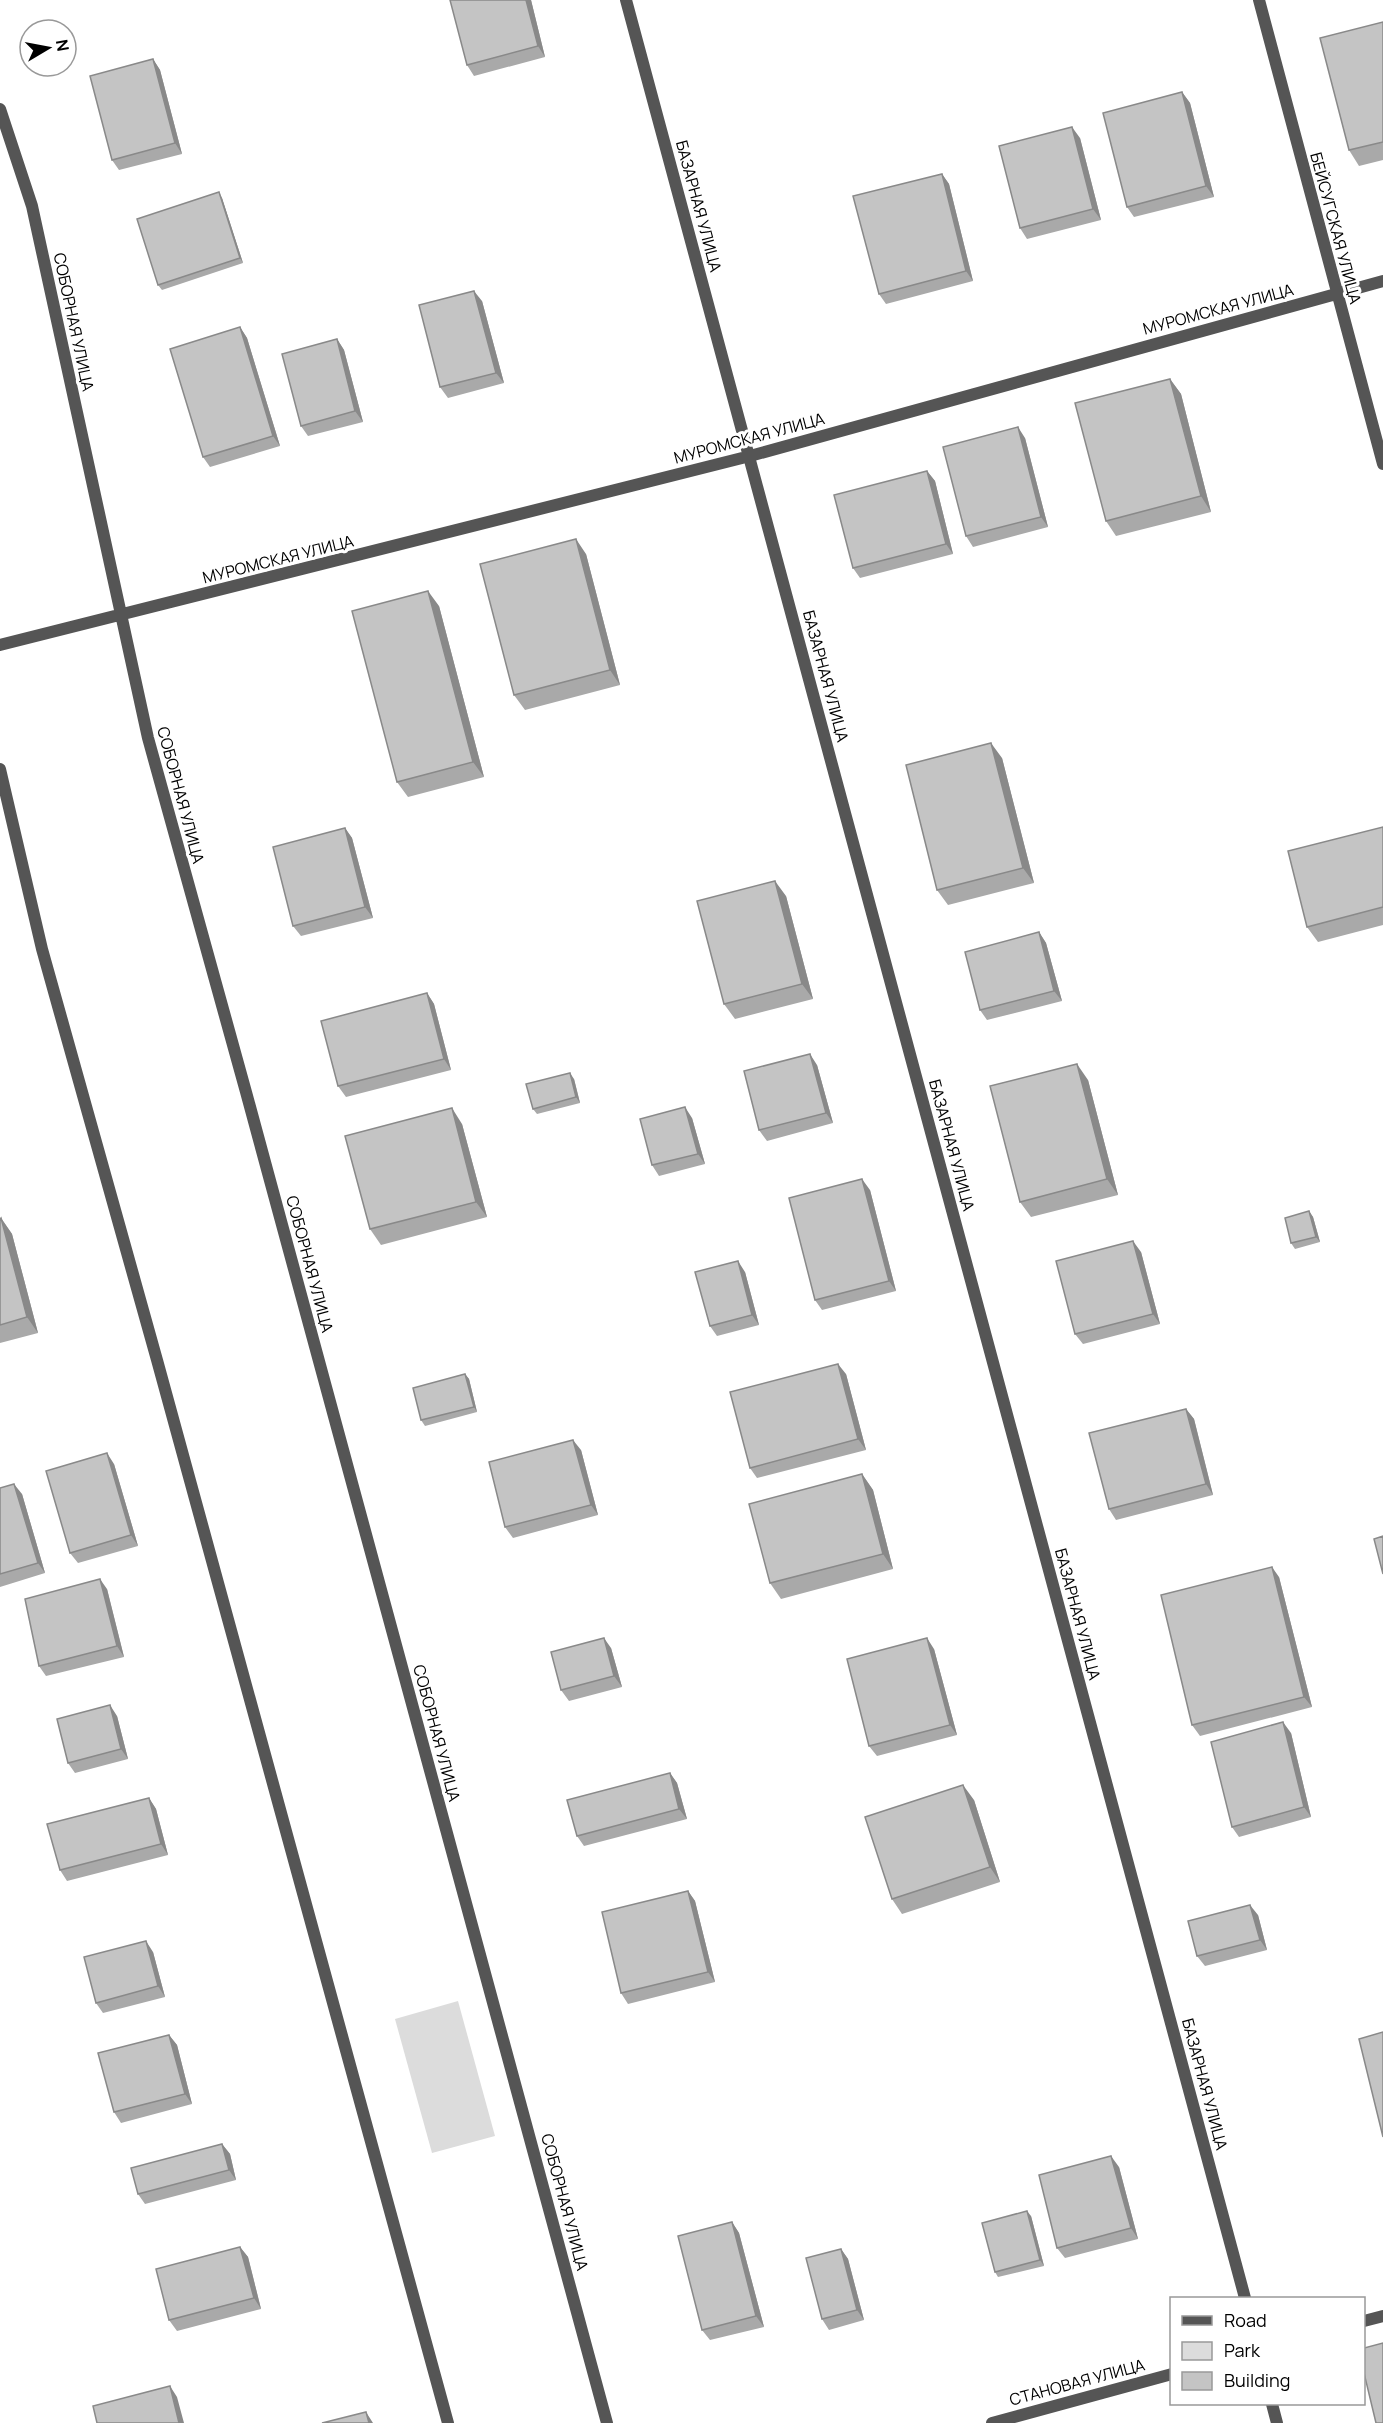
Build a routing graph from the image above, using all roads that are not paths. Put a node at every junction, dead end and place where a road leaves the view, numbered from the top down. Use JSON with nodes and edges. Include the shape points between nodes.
{"nodes":[{"id":1,"x":626,"y":0,"type":"edge"},
{"id":2,"x":1259,"y":0,"type":"edge"},
{"id":3,"x":0,"y":110,"type":"edge"},
{"id":4,"x":1383,"y":281,"type":"edge"},
{"id":5,"x":1337,"y":294,"type":"junction"},
{"id":6,"x":750,"y":456,"type":"junction"},
{"id":7,"x":1383,"y":464,"type":"edge"},
{"id":8,"x":121,"y":616,"type":"junction"},
{"id":9,"x":0,"y":645,"type":"edge"},
{"id":10,"x":0,"y":770,"type":"edge"},
{"id":11,"x":1245,"y":2297,"type":"edge"},
{"id":12,"x":1383,"y":2316,"type":"edge"},
{"id":13,"x":1365,"y":2321,"type":"edge"},
{"id":14,"x":1170,"y":2375,"type":"edge"},
{"id":15,"x":1272,"y":2405,"type":"edge"},
{"id":16,"x":448,"y":2423,"type":"edge"},
{"id":17,"x":607,"y":2423,"type":"edge"},
{"id":18,"x":992,"y":2423,"type":"edge"},
{"id":19,"x":1277,"y":2423,"type":"edge"}],
"edges":[{"from":1,"to":6,"type":"street","name":"БАЗАРНАЯ УЛИЦА"},
{"from":2,"to":5,"type":"street","name":"БЕЙСУГСКАЯ УЛИЦА"},
{"from":3,"to":8,"type":"street","name":"СОБОРНАЯ УЛИЦА","via":[[32,206]]},
{"from":4,"to":5,"type":"street","name":"МУРОМСКАЯ УЛИЦА"},
{"from":5,"to":6,"type":"street","name":"МУРОМСКАЯ УЛИЦА"},
{"from":5,"to":7,"type":"street","name":"БЕЙСУГСКАЯ УЛИЦА"},
{"from":6,"to":8,"type":"street","name":"МУРОМСКАЯ УЛИЦА"},
{"from":6,"to":11,"type":"street","name":"БАЗАРНАЯ УЛИЦА"},
{"from":8,"to":9,"type":"street","name":"МУРОМСКАЯ УЛИЦА"},
{"from":8,"to":17,"type":"street","name":"СОБОРНАЯ УЛИЦА","via":[[148,738]]},
{"from":10,"to":16,"type":"street","via":[[42,949]]},
{"from":12,"to":13,"type":"street"},
{"from":14,"to":18,"type":"street","name":"СТАНОВАЯ УЛИЦА"},
{"from":15,"to":19,"type":"street"}]}
